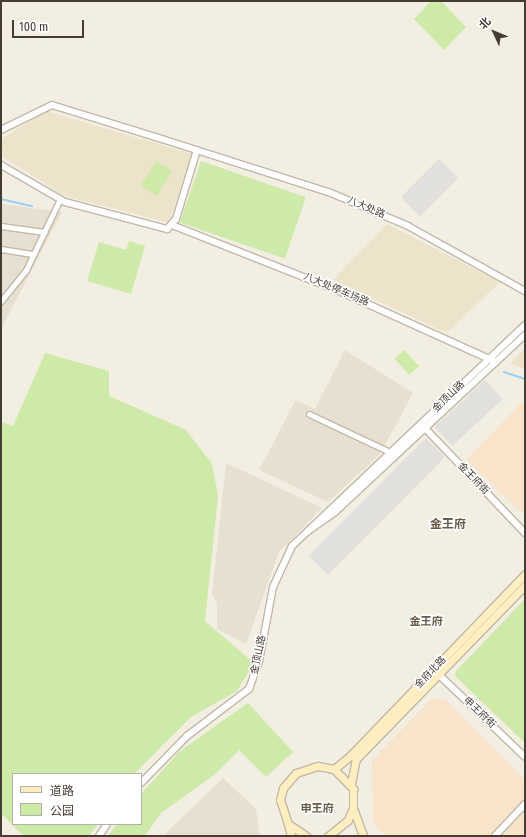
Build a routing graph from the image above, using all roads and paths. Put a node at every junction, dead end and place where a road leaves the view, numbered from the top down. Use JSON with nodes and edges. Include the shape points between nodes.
{"nodes":[{"id":1,"x":1,"y":130,"type":"edge"},
{"id":2,"x":197,"y":150,"type":"junction"},
{"id":3,"x":1,"y":165,"type":"edge"},
{"id":4,"x":60,"y":199,"type":"junction"},
{"id":5,"x":172,"y":225,"type":"junction"},
{"id":6,"x":1,"y":226,"type":"edge"},
{"id":7,"x":45,"y":232,"type":"junction"},
{"id":8,"x":1,"y":249,"type":"edge"},
{"id":9,"x":34,"y":254,"type":"junction"},
{"id":10,"x":525,"y":291,"type":"edge"},
{"id":11,"x":1,"y":301,"type":"edge"},
{"id":12,"x":525,"y":325,"type":"edge"},
{"id":13,"x":525,"y":335,"type":"edge"},
{"id":14,"x":490,"y":358,"type":"junction"},
{"id":15,"x":496,"y":362,"type":"junction"},
{"id":16,"x":309,"y":414,"type":"dead end"},
{"id":17,"x":423,"y":426,"type":"junction"},
{"id":18,"x":394,"y":453,"type":"junction"},
{"id":19,"x":525,"y":533,"type":"edge"},
{"id":20,"x":525,"y":574,"type":"edge"},
{"id":21,"x":525,"y":585,"type":"edge"},
{"id":22,"x":436,"y":672,"type":"junction"},
{"id":23,"x":525,"y":757,"type":"edge"},
{"id":24,"x":334,"y":768,"type":"junction"},
{"id":25,"x":142,"y":782,"type":"edge"},
{"id":26,"x":351,"y":784,"type":"junction"},
{"id":27,"x":525,"y":804,"type":"edge"},
{"id":28,"x":354,"y":808,"type":"junction"},
{"id":29,"x":288,"y":824,"type":"junction"},
{"id":30,"x":106,"y":825,"type":"edge"},
{"id":31,"x":99,"y":836,"type":"edge"},
{"id":32,"x":291,"y":836,"type":"edge"},
{"id":33,"x":306,"y":836,"type":"edge"},
{"id":34,"x":329,"y":836,"type":"edge"},
{"id":35,"x":363,"y":836,"type":"edge"},
{"id":36,"x":495,"y":836,"type":"edge"}],
"edges":[{"from":1,"to":2,"type":"street","name":"八大处路","via":[[44,108],[55,106]]},
{"from":2,"to":5,"type":"street"},
{"from":2,"to":10,"type":"street","name":"八大处路","via":[[310,186],[408,226]]},
{"from":3,"to":4,"type":"street","name":"八大处停车场路","via":[[34,181]]},
{"from":4,"to":5,"type":"street","name":"八大处停车场路","via":[[160,229]]},
{"from":4,"to":7,"type":"street"},
{"from":5,"to":14,"type":"street","name":"八大处停车场路","via":[[268,262]]},
{"from":6,"to":7,"type":"street"},
{"from":7,"to":9,"type":"street"},
{"from":8,"to":9,"type":"street"},
{"from":9,"to":11,"type":"street","via":[[26,270]]},
{"from":12,"to":14,"type":"street","name":"金顶山路"},
{"from":13,"to":15,"type":"street","name":"金顶山路"},
{"from":14,"to":15,"type":"street","name":"八大处停车场路"},
{"from":14,"to":17,"type":"street","name":"金顶山路"},
{"from":15,"to":17,"type":"street","name":"金顶山路"},
{"from":16,"to":18,"type":"street"},
{"from":17,"to":18,"type":"street","name":"金顶山路"},
{"from":17,"to":19,"type":"street","name":"金王府街"},
{"from":18,"to":25,"type":"street","name":"金顶山路","via":[[303,533],[286,555],[276,578],[258,662],[249,689],[187,736]]},
{"from":20,"to":22,"type":"main road","name":"金府北路"},
{"from":21,"to":22,"type":"main road","name":"金府北路"},
{"from":22,"to":23,"type":"street","name":"申王府街"},
{"from":22,"to":24,"type":"main road","name":"金府北路","via":[[350,756]]},
{"from":22,"to":26,"type":"main road","name":"金府北路","via":[[356,759]]},
{"from":24,"to":26,"type":"main road"},
{"from":24,"to":29,"type":"main road","via":[[311,766],[289,780],[280,800]]},
{"from":26,"to":28,"type":"main road","name":"金府北路"},
{"from":27,"to":36,"type":"street"},
{"from":28,"to":34,"type":"main road","via":[[348,820]]},
{"from":28,"to":35,"type":"main road","name":"金府北路"},
{"from":29,"to":32,"type":"main road"},
{"from":29,"to":33,"type":"main road"},
{"from":30,"to":31,"type":"street"}]}
